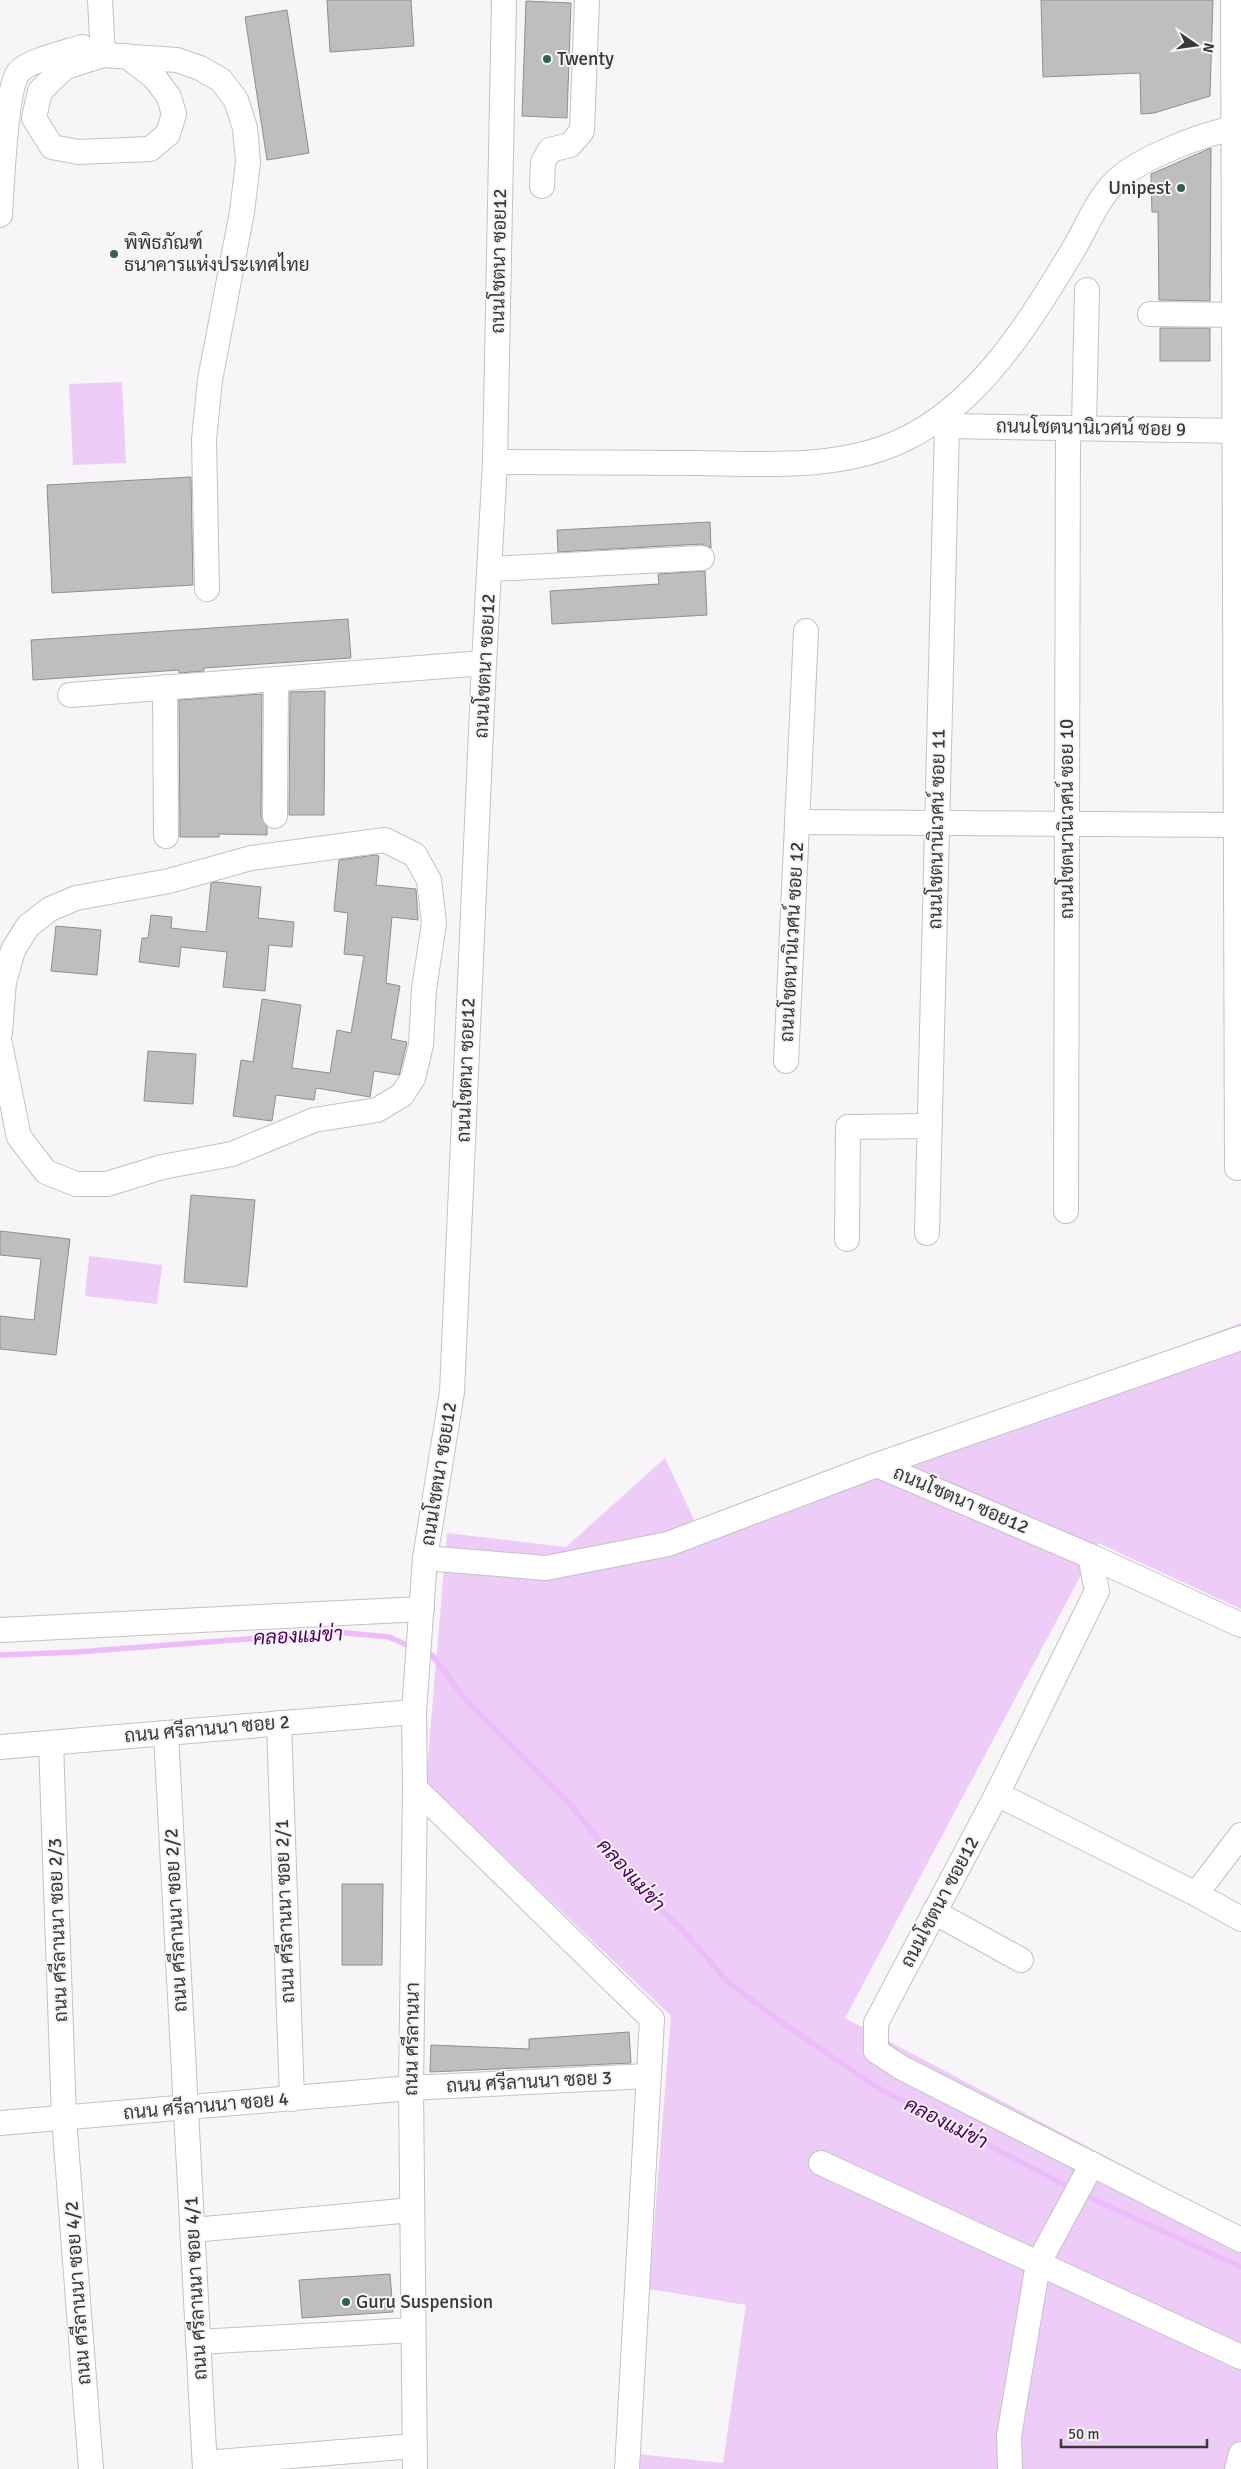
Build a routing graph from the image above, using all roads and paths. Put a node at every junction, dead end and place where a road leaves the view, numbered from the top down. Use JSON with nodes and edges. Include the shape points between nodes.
{"nodes":[{"id":1,"x":100,"y":0,"type":"edge"},
{"id":2,"x":504,"y":0,"type":"edge"},
{"id":3,"x":587,"y":0,"type":"edge"},
{"id":4,"x":1233,"y":0,"type":"edge"},
{"id":5,"x":103,"y":48,"type":"junction"},
{"id":6,"x":127,"y":56,"type":"junction"},
{"id":7,"x":1237,"y":128,"type":"edge"},
{"id":8,"x":542,"y":186,"type":"dead end"},
{"id":9,"x":0,"y":215,"type":"edge"},
{"id":10,"x":1087,"y":290,"type":"dead end"},
{"id":11,"x":1150,"y":314,"type":"dead end"},
{"id":12,"x":1238,"y":315,"type":"edge"},
{"id":13,"x":947,"y":426,"type":"joint"},
{"id":14,"x":1076,"y":428,"type":"junction"},
{"id":15,"x":1238,"y":431,"type":"edge"},
{"id":16,"x":495,"y":462,"type":"junction"},
{"id":17,"x":702,"y":558,"type":"dead end"},
{"id":18,"x":490,"y":569,"type":"junction"},
{"id":19,"x":1238,"y":588,"type":"edge"},
{"id":20,"x":207,"y":589,"type":"dead end"},
{"id":21,"x":806,"y":631,"type":"dead end"},
{"id":22,"x":484,"y":663,"type":"junction"},
{"id":23,"x":276,"y":679,"type":"junction"},
{"id":24,"x":165,"y":688,"type":"junction"},
{"id":25,"x":70,"y":695,"type":"dead end"},
{"id":26,"x":275,"y":816,"type":"dead end"},
{"id":27,"x":797,"y":822,"type":"junction"},
{"id":28,"x":937,"y":823,"type":"junction"},
{"id":29,"x":1067,"y":824,"type":"junction"},
{"id":30,"x":1236,"y":825,"type":"junction"},
{"id":31,"x":166,"y":836,"type":"dead end"},
{"id":32,"x":0,"y":1032,"type":"edge"},
{"id":33,"x":0,"y":1044,"type":"edge"},
{"id":34,"x":786,"y":1061,"type":"dead end"},
{"id":35,"x":930,"y":1126,"type":"junction"},
{"id":36,"x":1237,"y":1168,"type":"dead end"},
{"id":37,"x":1066,"y":1211,"type":"dead end"},
{"id":38,"x":927,"y":1233,"type":"dead end"},
{"id":39,"x":847,"y":1239,"type":"dead end"},
{"id":40,"x":1241,"y":1338,"type":"edge"},
{"id":41,"x":877,"y":1465,"type":"junction"},
{"id":42,"x":1090,"y":1556,"type":"junction"},
{"id":43,"x":425,"y":1558,"type":"junction"},
{"id":44,"x":422,"y":1609,"type":"junction"},
{"id":45,"x":1241,"y":1625,"type":"edge"},
{"id":46,"x":0,"y":1630,"type":"edge"},
{"id":47,"x":414,"y":1712,"type":"junction"},
{"id":48,"x":279,"y":1723,"type":"junction"},
{"id":49,"x":166,"y":1733,"type":"junction"},
{"id":50,"x":51,"y":1743,"type":"junction"},
{"id":51,"x":0,"y":1747,"type":"edge"},
{"id":52,"x":415,"y":1788,"type":"junction"},
{"id":53,"x":997,"y":1794,"type":"junction"},
{"id":54,"x":1241,"y":1835,"type":"edge"},
{"id":55,"x":1196,"y":1894,"type":"junction"},
{"id":56,"x":934,"y":1912,"type":"junction"},
{"id":57,"x":1241,"y":1919,"type":"edge"},
{"id":58,"x":1021,"y":1960,"type":"dead end"},
{"id":59,"x":648,"y":2076,"type":"junction"},
{"id":60,"x":411,"y":2088,"type":"junction"},
{"id":61,"x":292,"y":2099,"type":"junction"},
{"id":62,"x":186,"y":2108,"type":"junction"},
{"id":63,"x":64,"y":2118,"type":"junction"},
{"id":64,"x":0,"y":2123,"type":"edge"},
{"id":65,"x":821,"y":2163,"type":"dead end"},
{"id":66,"x":1088,"y":2170,"type":"junction"},
{"id":67,"x":412,"y":2210,"type":"junction"},
{"id":68,"x":193,"y":2230,"type":"junction"},
{"id":69,"x":1241,"y":2240,"type":"edge"},
{"id":70,"x":1038,"y":2264,"type":"junction"},
{"id":71,"x":413,"y":2330,"type":"junction"},
{"id":72,"x":198,"y":2342,"type":"junction"},
{"id":73,"x":1241,"y":2357,"type":"edge"},
{"id":74,"x":414,"y":2446,"type":"junction"},
{"id":75,"x":1241,"y":2454,"type":"edge"},
{"id":76,"x":205,"y":2466,"type":"edge"},
{"id":77,"x":91,"y":2469,"type":"edge"},
{"id":78,"x":415,"y":2469,"type":"edge"},
{"id":79,"x":627,"y":2469,"type":"edge"},
{"id":80,"x":1010,"y":2469,"type":"edge"},
{"id":81,"x":1237,"y":2469,"type":"edge"}],
"edges":[{"from":1,"to":5,"type":"street"},
{"from":2,"to":16,"type":"street","name":"ถนนโชตนา ซอย12"},
{"from":3,"to":8,"type":"street","via":[[582,131],[570,145],[550,150],[542,162]]},
{"from":4,"to":7,"type":"street"},
{"from":5,"to":6,"type":"street"},
{"from":5,"to":6,"type":"street","via":[[65,67],[40,91],[34,118],[52,147],[78,152],[150,149],[168,134],[174,114],[169,97],[155,78]]},
{"from":5,"to":9,"type":"street","via":[[26,66],[18,73],[9,102]]},
{"from":6,"to":20,"type":"street","via":[[177,60],[221,80],[236,100],[245,128],[248,162],[242,212],[210,380],[204,439]]},
{"from":7,"to":12,"type":"street"},
{"from":7,"to":16,"type":"street","via":[[1168,150],[1144,161],[1115,182],[1095,208],[1061,271],[1009,347],[976,387],[940,417],[903,440],[860,455],[821,461],[747,464]]},
{"from":10,"to":14,"type":"street","name":"ถนนโชตนานิเวศน์ ซอย 10"},
{"from":11,"to":12,"type":"street"},
{"from":12,"to":15,"type":"street"},
{"from":13,"to":14,"type":"street","name":"ถนนโชตนานิเวศน์ ซอย 9"},
{"from":13,"to":28,"type":"street","name":"ถนนโชตนานิเวศน์ ซอย 11"},
{"from":14,"to":15,"type":"street","name":"ถนนโชตนานิเวศน์ ซอย 9"},
{"from":14,"to":29,"type":"street","name":"ถนนโชตนานิเวศน์ ซอย 10"},
{"from":15,"to":19,"type":"street"},
{"from":16,"to":18,"type":"street","name":"ถนนโชตนา ซอย12"},
{"from":17,"to":18,"type":"street"},
{"from":18,"to":22,"type":"street","name":"ถนนโชตนา ซอย12"},
{"from":19,"to":30,"type":"street"},
{"from":21,"to":27,"type":"street","name":"ถนนโชตนานิเวศน์ ซอย 12"},
{"from":22,"to":23,"type":"street"},
{"from":22,"to":43,"type":"street","name":"ถนนโชตนา ซอย12","via":[[452,1392]]},
{"from":23,"to":24,"type":"street"},
{"from":23,"to":26,"type":"street"},
{"from":24,"to":25,"type":"street"},
{"from":24,"to":31,"type":"street"},
{"from":27,"to":28,"type":"street","name":"ถนนโชตนานิเวศน์ ซอย 12"},
{"from":27,"to":34,"type":"street","name":"ถนนโชตนานิเวศน์ ซอย 12"},
{"from":28,"to":29,"type":"street","name":"ถนนโชตนานิเวศน์ ซอย 12"},
{"from":28,"to":35,"type":"street","name":"ถนนโชตนานิเวศน์ ซอย 11"},
{"from":29,"to":30,"type":"street","name":"ถนนโชตนานิเวศน์ ซอย 12"},
{"from":29,"to":37,"type":"street","name":"ถนนโชตนานิเวศน์ ซอย 10"},
{"from":30,"to":36,"type":"street"},
{"from":32,"to":33,"type":"street","via":[[4,982],[14,950],[28,926],[50,908],[76,898],[170,881],[251,858],[385,840],[415,855],[429,880],[434,923],[424,989],[421,1046],[408,1086],[402,1094],[377,1110],[314,1120],[232,1154],[162,1167],[107,1184],[76,1184],[46,1172],[19,1137]]},
{"from":35,"to":38,"type":"street","name":"ถนนโชตนานิเวศน์ ซอย 11"},
{"from":35,"to":39,"type":"street","via":[[848,1126]]},
{"from":40,"to":41,"type":"street"},
{"from":41,"to":42,"type":"street","name":"ถนนโชตนา ซอย12"},
{"from":41,"to":43,"type":"street","name":"ถนนโชตนา ซอย12","via":[[668,1544],[546,1568]]},
{"from":42,"to":45,"type":"street"},
{"from":42,"to":53,"type":"street","name":"ถนนโชตนา ซอย12","via":[[1097,1591]]},
{"from":43,"to":44,"type":"street","name":"ถนน ศรีลานนา"},
{"from":44,"to":46,"type":"street"},
{"from":44,"to":47,"type":"street","name":"ถนน ศรีลานนา"},
{"from":47,"to":48,"type":"street","name":"ถนน ศรีลานนา ซอย 2"},
{"from":47,"to":52,"type":"street","name":"ถนน ศรีลานนา"},
{"from":48,"to":49,"type":"street","name":"ถนน ศรีลานนา ซอย 2"},
{"from":48,"to":61,"type":"street","name":"ถนน ศรีลานนา ซอย 2/1"},
{"from":49,"to":50,"type":"street","name":"ถนน ศรีลานนา ซอย 2"},
{"from":49,"to":62,"type":"street","name":"ถนน ศรีลานนา ซอย 2/2"},
{"from":50,"to":51,"type":"street","name":"ถนน ศรีลานนา ซอย 2"},
{"from":50,"to":63,"type":"street","name":"ถนน ศรีลานนา ซอย 2/3"},
{"from":52,"to":59,"type":"street","via":[[652,2019]]},
{"from":52,"to":60,"type":"street","name":"ถนน ศรีลานนา"},
{"from":53,"to":55,"type":"street"},
{"from":53,"to":56,"type":"street","name":"ถนนโชตนา ซอย12"},
{"from":54,"to":55,"type":"street"},
{"from":55,"to":57,"type":"street"},
{"from":56,"to":58,"type":"street"},
{"from":56,"to":66,"type":"street","name":"ถนนโชตนา ซอย12","via":[[876,2022],[876,2050],[902,2068]]},
{"from":59,"to":60,"type":"street","name":"ถนน ศรีลานนา ซอย 3"},
{"from":59,"to":79,"type":"street"},
{"from":60,"to":61,"type":"street","name":"ถนน ศรีลานนา ซอย 4"},
{"from":60,"to":67,"type":"street","name":"ถนน ศรีลานนา"},
{"from":61,"to":62,"type":"street","name":"ถนน ศรีลานนา ซอย 4"},
{"from":62,"to":63,"type":"street","name":"ถนน ศรีลานนา ซอย 4"},
{"from":62,"to":68,"type":"street","name":"ถนน ศรีลานนา ซอย 4/1"},
{"from":63,"to":64,"type":"street","name":"ถนน ศรีลานนา ซอย 4"},
{"from":63,"to":77,"type":"street","name":"ถนน ศรีลานนา ซอย 4/2"},
{"from":65,"to":70,"type":"street"},
{"from":66,"to":69,"type":"street","name":"ถนนโชตนา ซอย12"},
{"from":66,"to":70,"type":"street"},
{"from":67,"to":68,"type":"street"},
{"from":67,"to":71,"type":"street","name":"ถนน ศรีลานนา"},
{"from":68,"to":72,"type":"street","name":"ถนน ศรีลานนา ซอย 4/1"},
{"from":70,"to":73,"type":"street"},
{"from":70,"to":80,"type":"street","via":[[1009,2436]]},
{"from":71,"to":72,"type":"street"},
{"from":71,"to":74,"type":"street","name":"ถนน ศรีลานนา"},
{"from":72,"to":76,"type":"street","name":"ถนน ศรีลานนา ซอย 4/1"},
{"from":74,"to":76,"type":"street"},
{"from":74,"to":78,"type":"street","name":"ถนน ศรีลานนา"},
{"from":75,"to":81,"type":"street"}]}
